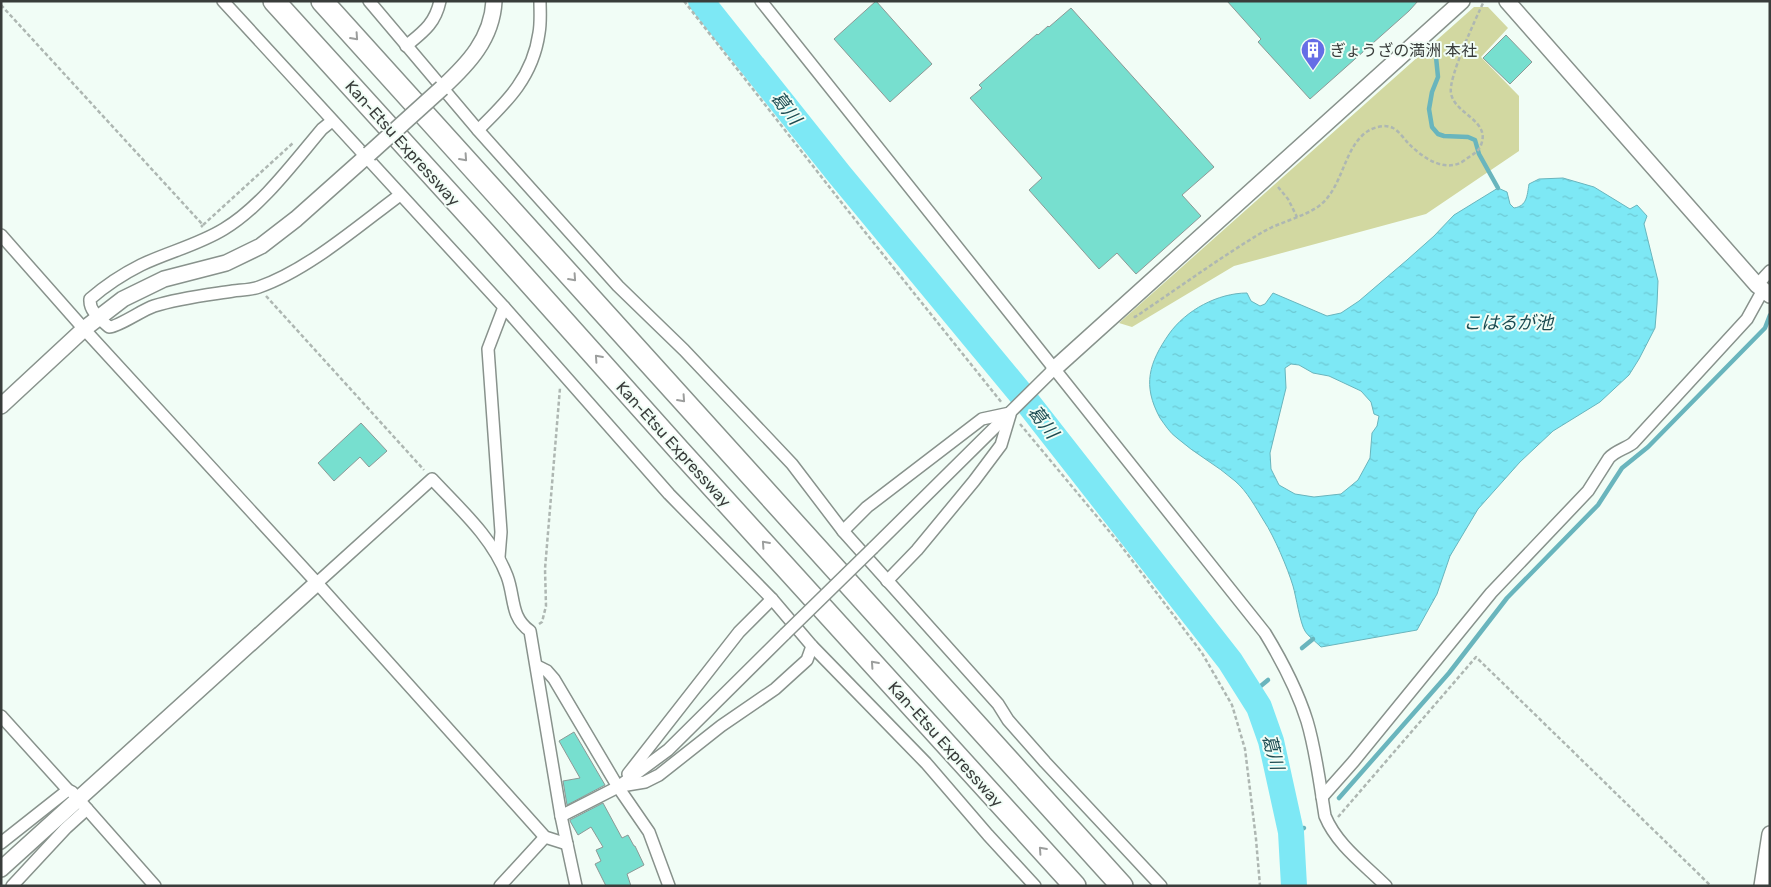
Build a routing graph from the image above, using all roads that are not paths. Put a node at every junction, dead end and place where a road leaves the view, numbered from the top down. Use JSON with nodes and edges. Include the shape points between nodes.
{"nodes":[{"id":1,"x":223,"y":1,"type":"edge"},
{"id":2,"x":274,"y":1,"type":"edge"},
{"id":3,"x":322,"y":1,"type":"edge"},
{"id":4,"x":369,"y":1,"type":"edge"},
{"id":5,"x":440,"y":1,"type":"edge"},
{"id":6,"x":494,"y":1,"type":"edge"},
{"id":7,"x":540,"y":1,"type":"edge"},
{"id":8,"x":761,"y":1,"type":"edge"},
{"id":9,"x":1462,"y":1,"type":"edge"},
{"id":10,"x":1507,"y":1,"type":"edge"},
{"id":11,"x":406,"y":46,"type":"junction"},
{"id":12,"x":442,"y":88,"type":"junction"},
{"id":13,"x":332,"y":121,"type":"junction"},
{"id":14,"x":478,"y":130,"type":"junction"},
{"id":15,"x":368,"y":156,"type":"junction"},
{"id":16,"x":400,"y":195,"type":"junction"},
{"id":17,"x":1,"y":235,"type":"edge"},
{"id":18,"x":1770,"y":271,"type":"edge"},
{"id":19,"x":1764,"y":290,"type":"edge"},
{"id":20,"x":504,"y":307,"type":"junction"},
{"id":21,"x":98,"y":317,"type":"junction"},
{"id":22,"x":84,"y":329,"type":"junction"},
{"id":23,"x":1049,"y":375,"type":"junction"},
{"id":24,"x":1,"y":406,"type":"edge"},
{"id":25,"x":1012,"y":412,"type":"junction"},
{"id":26,"x":843,"y":531,"type":"junction"},
{"id":27,"x":499,"y":557,"type":"junction"},
{"id":28,"x":887,"y":581,"type":"junction"},
{"id":29,"x":317,"y":583,"type":"junction"},
{"id":30,"x":772,"y":600,"type":"junction"},
{"id":31,"x":812,"y":646,"type":"junction"},
{"id":32,"x":537,"y":666,"type":"junction"},
{"id":33,"x":1,"y":716,"type":"edge"},
{"id":34,"x":618,"y":787,"type":"junction"},
{"id":35,"x":1322,"y":796,"type":"junction"},
{"id":36,"x":78,"y":800,"type":"junction"},
{"id":37,"x":561,"y":816,"type":"junction"},
{"id":38,"x":1770,"y":834,"type":"edge"},
{"id":39,"x":545,"y":838,"type":"junction"},
{"id":40,"x":1,"y":843,"type":"edge"},
{"id":41,"x":567,"y":844,"type":"junction"},
{"id":42,"x":1,"y":869,"type":"edge"},
{"id":43,"x":12,"y":886,"type":"edge"},
{"id":44,"x":155,"y":886,"type":"edge"},
{"id":45,"x":500,"y":886,"type":"edge"},
{"id":46,"x":576,"y":886,"type":"edge"},
{"id":47,"x":670,"y":886,"type":"edge"},
{"id":48,"x":1035,"y":886,"type":"edge"},
{"id":49,"x":1075,"y":886,"type":"edge"},
{"id":50,"x":1122,"y":886,"type":"edge"},
{"id":51,"x":1161,"y":886,"type":"edge"},
{"id":52,"x":1386,"y":886,"type":"edge"},
{"id":53,"x":1762,"y":886,"type":"edge"}],
"edges":[{"from":1,"to":13,"type":"street"},
{"from":49,"to":2,"type":"highway","name":"Kan-Etsu Expressway","one_way":true},
{"from":3,"to":50,"type":"highway","one_way":true},
{"from":4,"to":11,"type":"street"},
{"from":5,"to":11,"type":"street","via":[[429,27]]},
{"from":6,"to":12,"type":"street","via":[[491,21],[481,45],[473,58]]},
{"from":7,"to":14,"type":"street","via":[[539,32],[533,58],[522,81]]},
{"from":8,"to":23,"type":"street"},
{"from":9,"to":23,"type":"street"},
{"from":10,"to":19,"type":"street"},
{"from":11,"to":12,"type":"street"},
{"from":12,"to":14,"type":"street"},
{"from":12,"to":15,"type":"street","bridge":true},
{"from":13,"to":15,"type":"street"},
{"from":13,"to":21,"type":"street","via":[[239,219],[223,230],[140,266],[94,295],[90,304]]},
{"from":14,"to":26,"type":"street","via":[[618,286],[792,464]]},
{"from":15,"to":16,"type":"street"},
{"from":15,"to":21,"type":"street","via":[[261,246],[226,263],[150,286],[123,299]]},
{"from":16,"to":20,"type":"street"},
{"from":16,"to":21,"type":"street","via":[[315,257],[258,288],[154,306],[114,327],[109,327]]},
{"from":17,"to":22,"type":"street"},
{"from":18,"to":19,"type":"street"},
{"from":19,"to":35,"type":"street","via":[[1747,319],[1632,443],[1612,454],[1588,491],[1491,593]]},
{"from":20,"to":27,"type":"street","via":[[488,349],[501,532]]},
{"from":20,"to":30,"type":"street","via":[[669,494]]},
{"from":21,"to":22,"type":"street"},
{"from":22,"to":24,"type":"street"},
{"from":22,"to":29,"type":"street"},
{"from":23,"to":25,"type":"street"},
{"from":23,"to":35,"type":"street","via":[[1265,633],[1296,690],[1307,722]]},
{"from":25,"to":26,"type":"street","via":[[982,419],[866,507]]},
{"from":25,"to":28,"type":"street","via":[[1001,445],[917,550]]},
{"from":25,"to":34,"type":"street","bridge":true,"via":[[668,750]]},
{"from":26,"to":28,"type":"street"},
{"from":27,"to":29,"type":"street","via":[[490,542],[432,479]]},
{"from":27,"to":32,"type":"street","via":[[508,578],[515,612],[521,625],[530,631]]},
{"from":28,"to":51,"type":"street","via":[[998,704],[1045,762]]},
{"from":29,"to":36,"type":"street"},
{"from":29,"to":39,"type":"street"},
{"from":30,"to":31,"type":"street"},
{"from":30,"to":34,"type":"street","via":[[739,632]]},
{"from":31,"to":34,"type":"street","via":[[807,660],[798,670],[659,775],[645,782]]},
{"from":31,"to":48,"type":"street","via":[[926,763]]},
{"from":32,"to":34,"type":"street","via":[[554,679]]},
{"from":32,"to":37,"type":"street"},
{"from":33,"to":36,"type":"street"},
{"from":34,"to":37,"type":"street"},
{"from":34,"to":47,"type":"street","via":[[650,832]]},
{"from":35,"to":52,"type":"street","via":[[1325,816],[1336,837]]},
{"from":36,"to":40,"type":"street"},
{"from":36,"to":42,"type":"street"},
{"from":36,"to":43,"type":"street","via":[[66,828]]},
{"from":36,"to":44,"type":"street"},
{"from":37,"to":41,"type":"street"},
{"from":38,"to":53,"type":"street"},
{"from":39,"to":41,"type":"street"},
{"from":39,"to":45,"type":"street"},
{"from":41,"to":46,"type":"street"}]}
